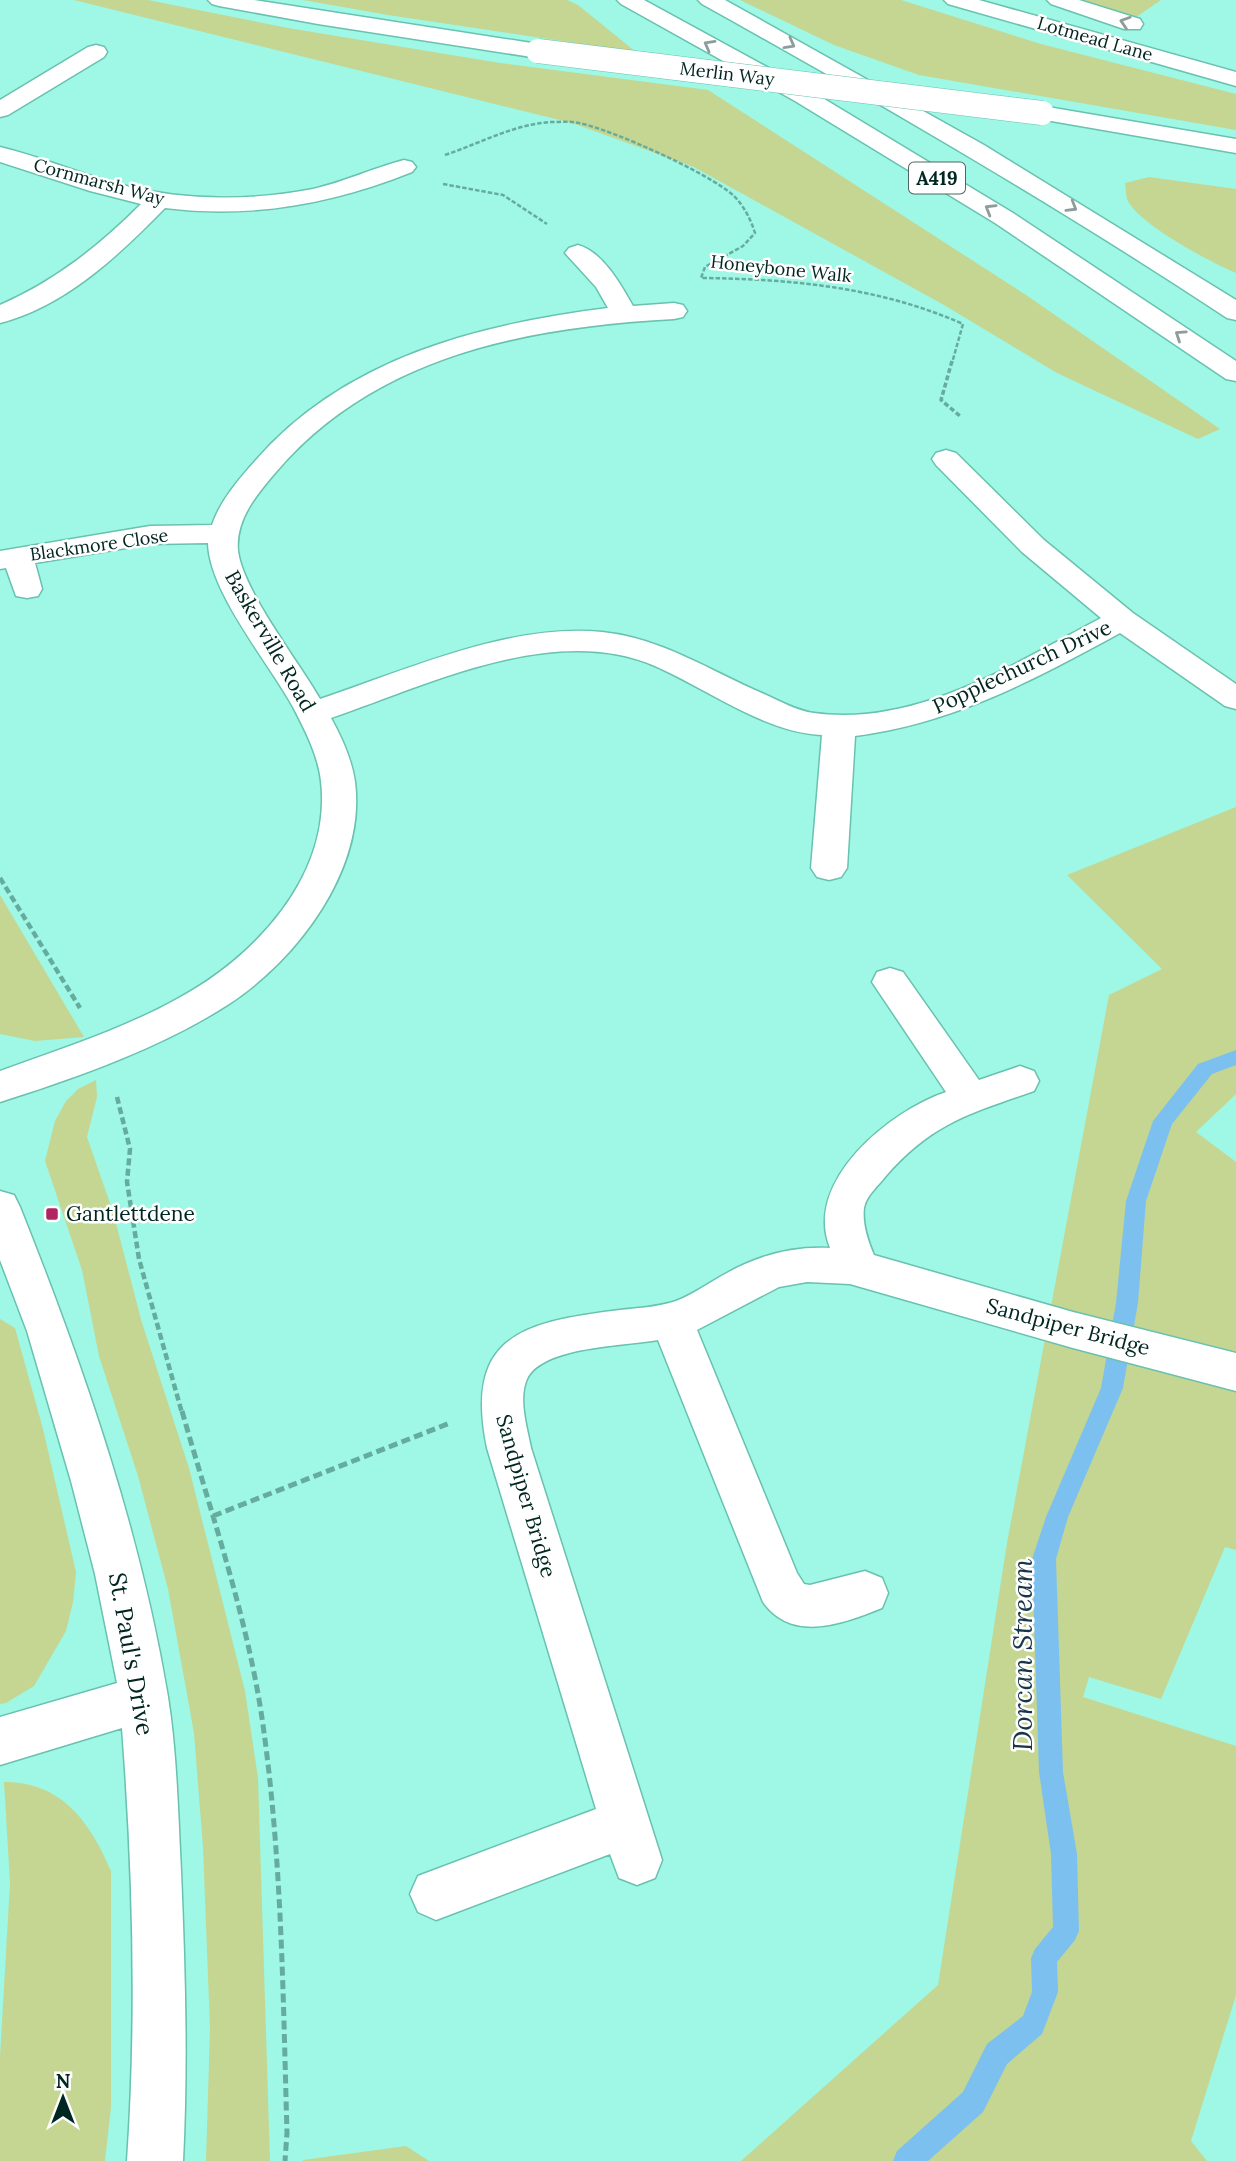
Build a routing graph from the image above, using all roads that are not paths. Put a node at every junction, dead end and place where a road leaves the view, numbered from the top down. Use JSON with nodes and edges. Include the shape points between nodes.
{"nodes":[{"id":1,"x":219,"y":0,"type":"edge"},
{"id":2,"x":628,"y":0,"type":"edge"},
{"id":3,"x":709,"y":0,"type":"edge"},
{"id":4,"x":955,"y":0,"type":"edge"},
{"id":5,"x":1058,"y":0,"type":"edge"},
{"id":6,"x":1147,"y":29,"type":"dead end"},
{"id":7,"x":96,"y":52,"type":"dead end"},
{"id":8,"x":1236,"y":79,"type":"edge"},
{"id":9,"x":0,"y":110,"type":"edge"},
{"id":10,"x":1236,"y":146,"type":"edge"},
{"id":11,"x":0,"y":153,"type":"edge"},
{"id":12,"x":404,"y":167,"type":"road end"},
{"id":13,"x":159,"y":200,"type":"junction"},
{"id":14,"x":578,"y":253,"type":"road end"},
{"id":15,"x":674,"y":311,"type":"dead end"},
{"id":16,"x":624,"y":312,"type":"junction"},
{"id":17,"x":1236,"y":312,"type":"edge"},
{"id":18,"x":0,"y":315,"type":"edge"},
{"id":19,"x":1236,"y":373,"type":"edge"},
{"id":20,"x":946,"y":459,"type":"road end"},
{"id":21,"x":222,"y":534,"type":"junction"},
{"id":22,"x":9,"y":558,"type":"edge"},
{"id":23,"x":27,"y":589,"type":"dead end"},
{"id":24,"x":1122,"y":620,"type":"junction"},
{"id":25,"x":1236,"y":699,"type":"edge"},
{"id":26,"x":312,"y":713,"type":"junction"},
{"id":27,"x":839,"y":724,"type":"junction"},
{"id":28,"x":829,"y":868,"type":"dead end"},
{"id":29,"x":891,"y":982,"type":"dead end"},
{"id":30,"x":1020,"y":1082,"type":"dead end"},
{"id":31,"x":0,"y":1087,"type":"edge"},
{"id":32,"x":971,"y":1098,"type":"junction"},
{"id":33,"x":0,"y":1207,"type":"edge"},
{"id":34,"x":859,"y":1268,"type":"junction"},
{"id":35,"x":672,"y":1321,"type":"junction"},
{"id":36,"x":1236,"y":1372,"type":"edge"},
{"id":37,"x":865,"y":1592,"type":"dead end"},
{"id":38,"x":144,"y":1698,"type":"junction"},
{"id":39,"x":0,"y":1741,"type":"edge"},
{"id":40,"x":436,"y":1894,"type":"dead end"},
{"id":41,"x":155,"y":2161,"type":"edge"}],
"edges":[{"from":1,"to":10,"type":"main road","name":"Merlin Way","bridge":true,"via":[[538,51],[1042,113]]},
{"from":19,"to":2,"type":"main road","number":"A419","one_way":true,"via":[[1004,218],[803,96]]},
{"from":3,"to":17,"type":"main road","number":"A419","one_way":true,"via":[[985,154]]},
{"from":4,"to":8,"type":"main road","name":"Lotmead Lane"},
{"from":6,"to":5,"type":"main road","one_way":true},
{"from":7,"to":9,"type":"main road"},
{"from":11,"to":13,"type":"main road","name":"Cornmarsh Way"},
{"from":12,"to":13,"type":"main road","name":"Cornmarsh Way","via":[[308,199],[227,205]]},
{"from":13,"to":18,"type":"main road","via":[[77,276]]},
{"from":14,"to":16,"type":"main road","via":[[607,284]]},
{"from":15,"to":16,"type":"main road"},
{"from":16,"to":21,"type":"main road","via":[[466,342],[360,388],[326,409],[277,452],[239,501]]},
{"from":20,"to":24,"type":"main road","name":"Popplechurch Drive","via":[[1033,546]]},
{"from":21,"to":22,"type":"main road","name":"Blackmore Close","via":[[150,535]]},
{"from":21,"to":26,"type":"main road","name":"Baskerville Road","via":[[226,565]]},
{"from":22,"to":23,"type":"main road","name":"Blackmore Close"},
{"from":24,"to":25,"type":"main road","name":"Popplechurch Drive"},
{"from":24,"to":27,"type":"main road","name":"Popplechurch Drive","via":[[929,711],[891,721]]},
{"from":26,"to":27,"type":"main road","name":"Popplechurch Drive","via":[[495,651],[562,640],[656,653],[757,704],[814,723]]},
{"from":26,"to":31,"type":"main road","name":"Baskerville Road","via":[[334,761],[341,793],[328,859],[314,891],[289,928],[217,994],[162,1022]]},
{"from":27,"to":28,"type":"main road"},
{"from":29,"to":32,"type":"main road"},
{"from":30,"to":32,"type":"main road"},
{"from":32,"to":34,"type":"main road","via":[[913,1125],[854,1185],[844,1208],[846,1237]]},
{"from":33,"to":38,"type":"main road","name":"St. Paul's Drive","via":[[48,1331],[93,1481]]},
{"from":34,"to":35,"type":"main road","name":"Sandpiper Bridge","via":[[825,1264],[787,1267]]},
{"from":34,"to":36,"type":"main road","name":"Sandpiper Bridge"},
{"from":35,"to":37,"type":"main road","via":[[779,1587],[790,1602],[810,1607]]},
{"from":35,"to":40,"type":"main road","name":"Sandpiper Bridge","via":[[574,1334],[533,1346],[506,1375],[500,1404],[509,1448],[631,1841]]},
{"from":38,"to":39,"type":"main road"},
{"from":38,"to":41,"type":"main road","name":"St. Paul's Drive","via":[[158,1939],[160,2083]]}]}
